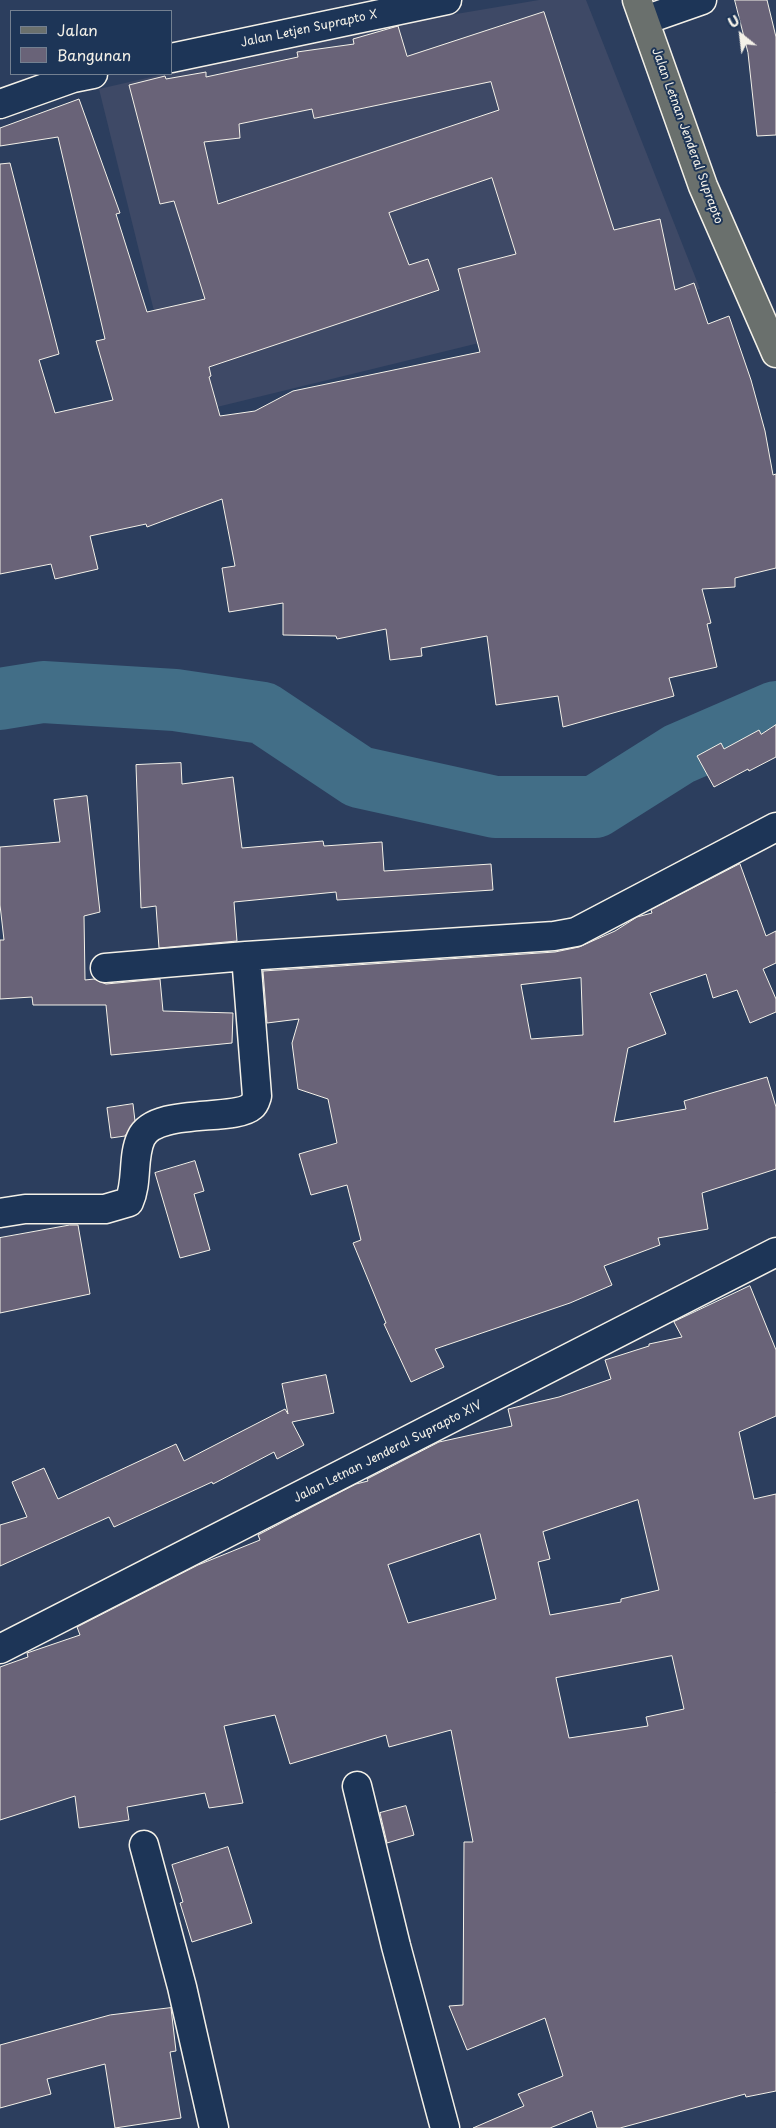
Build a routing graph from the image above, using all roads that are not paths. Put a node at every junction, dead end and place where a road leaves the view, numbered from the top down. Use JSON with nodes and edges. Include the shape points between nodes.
{"nodes":[{"id":1,"x":447,"y":0,"type":"edge"},
{"id":2,"x":702,"y":0,"type":"edge"},
{"id":3,"x":641,"y":10,"type":"edge"},
{"id":4,"x":172,"y":58,"type":"edge"},
{"id":5,"x":88,"y":75,"type":"edge"},
{"id":6,"x":0,"y":104,"type":"edge"},
{"id":7,"x":776,"y":353,"type":"edge"},
{"id":8,"x":776,"y":827,"type":"edge"},
{"id":9,"x":246,"y":956,"type":"junction"},
{"id":10,"x":105,"y":968,"type":"dead end"},
{"id":11,"x":0,"y":1213,"type":"edge"},
{"id":12,"x":776,"y":1252,"type":"edge"},
{"id":13,"x":0,"y":1649,"type":"edge"},
{"id":14,"x":357,"y":1786,"type":"dead end"},
{"id":15,"x":144,"y":1845,"type":"dead end"},
{"id":16,"x":214,"y":2128,"type":"edge"},
{"id":17,"x":445,"y":2128,"type":"edge"}],
"edges":[{"from":1,"to":4,"type":"street","name":"Jalan Letjen Suprapto X"},
{"from":2,"to":3,"type":"street"},
{"from":3,"to":7,"type":"main road","name":"Jalan Letnan Jenderal Suprapto","via":[[703,186]]},
{"from":5,"to":6,"type":"street"},
{"from":8,"to":9,"type":"street","via":[[576,932]]},
{"from":9,"to":10,"type":"street"},
{"from":9,"to":11,"type":"street","via":[[257,1096],[253,1106],[242,1112],[190,1116],[150,1127],[141,1138],[134,1174],[135,1190],[129,1202],[105,1209],[24,1209]]},
{"from":12,"to":13,"type":"street","name":"Jalan Letnan Jenderal Suprapto XIV"},
{"from":14,"to":17,"type":"street"},
{"from":15,"to":16,"type":"street","via":[[182,1987]]}]}
